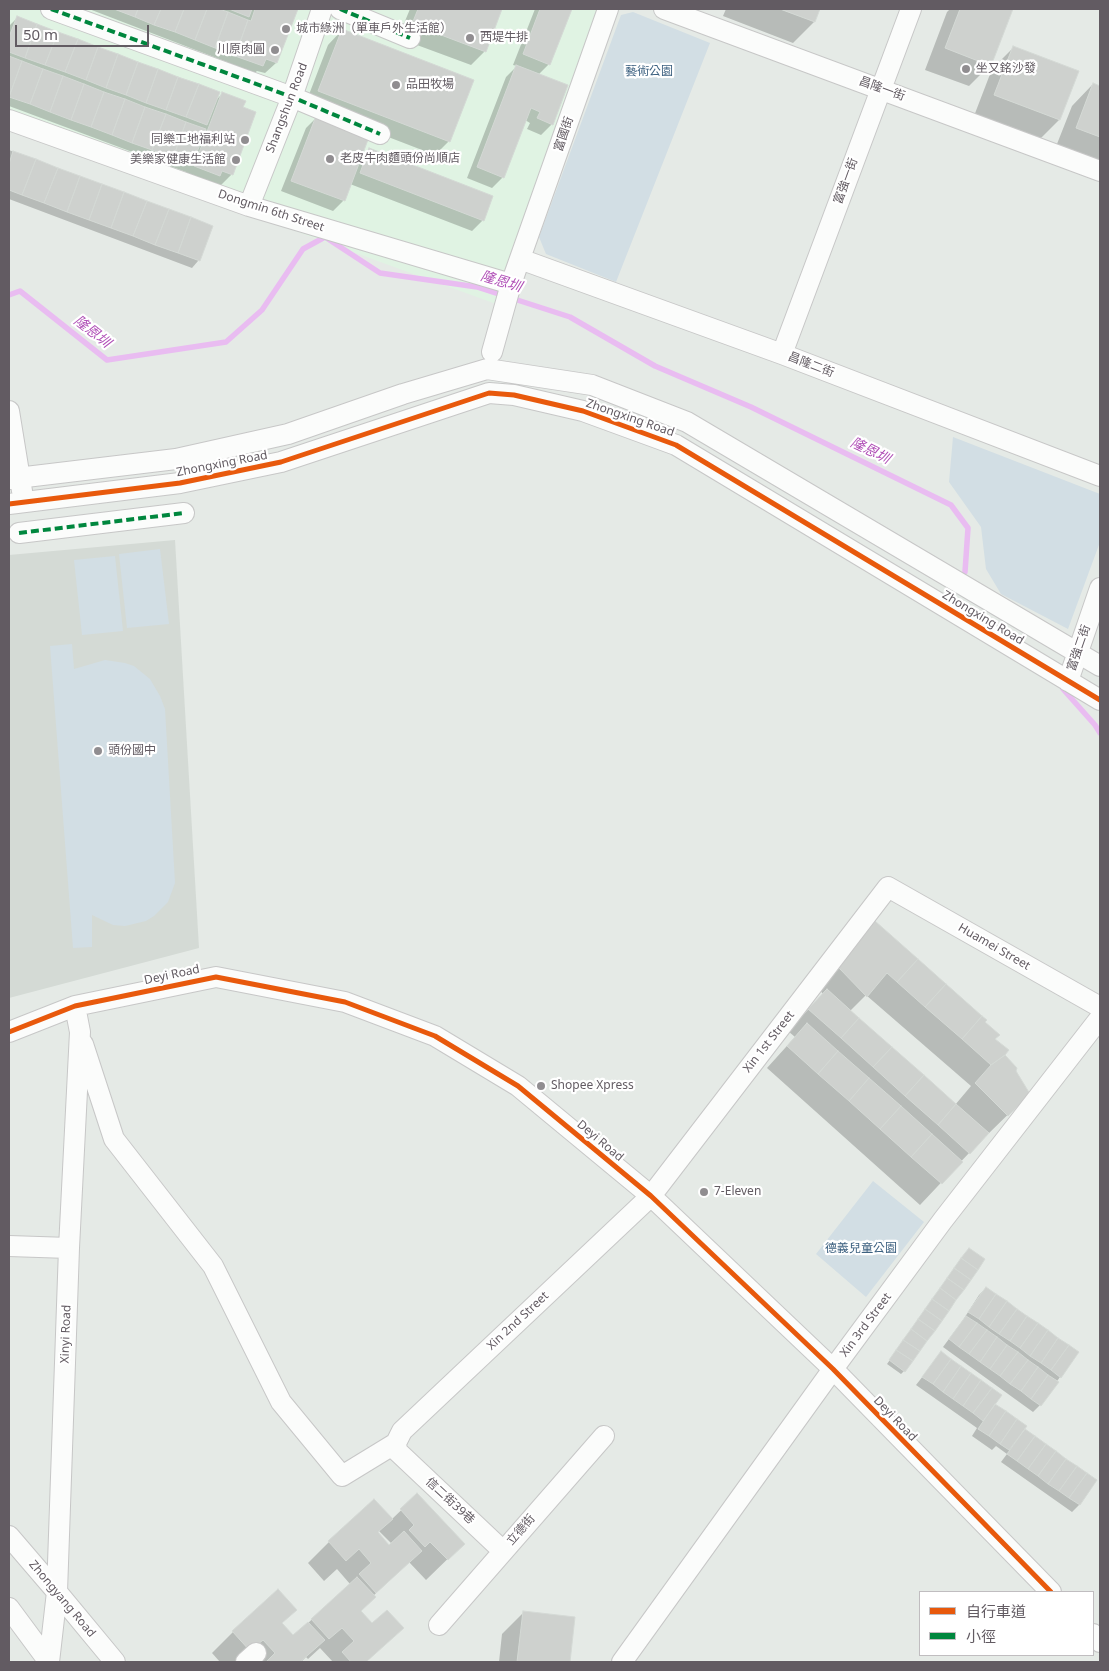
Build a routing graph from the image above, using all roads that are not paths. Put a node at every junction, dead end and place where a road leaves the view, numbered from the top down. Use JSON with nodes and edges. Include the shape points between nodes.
{"nodes":[{"id":1,"x":51,"y":9,"type":"edge"},
{"id":2,"x":322,"y":9,"type":"edge"},
{"id":3,"x":340,"y":9,"type":"edge"},
{"id":4,"x":608,"y":9,"type":"edge"},
{"id":5,"x":664,"y":9,"type":"edge"},
{"id":6,"x":911,"y":9,"type":"edge"},
{"id":7,"x":410,"y":38,"type":"dead end"},
{"id":8,"x":880,"y":89,"type":"junction"},
{"id":9,"x":292,"y":97,"type":"junction"},
{"id":10,"x":9,"y":120,"type":"edge"},
{"id":11,"x":380,"y":134,"type":"dead end"},
{"id":12,"x":1100,"y":171,"type":"edge"},
{"id":13,"x":249,"y":206,"type":"junction"},
{"id":14,"x":520,"y":259,"type":"junction"},
{"id":15,"x":511,"y":287,"type":"junction"},
{"id":16,"x":492,"y":352,"type":"dead end"},
{"id":17,"x":782,"y":354,"type":"junction"},
{"id":18,"x":9,"y":411,"type":"edge"},
{"id":19,"x":1100,"y":476,"type":"edge"},
{"id":20,"x":14,"y":478,"type":"edge"},
{"id":21,"x":16,"y":503,"type":"edge"},
{"id":22,"x":184,"y":513,"type":"dead end"},
{"id":23,"x":18,"y":533,"type":"dead end"},
{"id":24,"x":1100,"y":588,"type":"edge"},
{"id":25,"x":1076,"y":652,"type":"junction"},
{"id":26,"x":1100,"y":666,"type":"edge"},
{"id":27,"x":1068,"y":680,"type":"junction"},
{"id":28,"x":1100,"y":700,"type":"edge"},
{"id":29,"x":888,"y":887,"type":"joint"},
{"id":30,"x":75,"y":1006,"type":"junction"},
{"id":31,"x":1100,"y":1007,"type":"edge"},
{"id":32,"x":1100,"y":1018,"type":"edge"},
{"id":33,"x":9,"y":1032,"type":"edge"},
{"id":34,"x":80,"y":1032,"type":"junction"},
{"id":35,"x":651,"y":1196,"type":"junction"},
{"id":36,"x":9,"y":1246,"type":"edge"},
{"id":37,"x":69,"y":1248,"type":"junction"},
{"id":38,"x":833,"y":1369,"type":"junction"},
{"id":39,"x":604,"y":1436,"type":"dead end"},
{"id":40,"x":397,"y":1447,"type":"junction"},
{"id":41,"x":9,"y":1536,"type":"edge"},
{"id":42,"x":503,"y":1551,"type":"junction"},
{"id":43,"x":1051,"y":1591,"type":"edge"},
{"id":44,"x":57,"y":1592,"type":"junction"},
{"id":45,"x":9,"y":1608,"type":"edge"},
{"id":46,"x":439,"y":1625,"type":"dead end"},
{"id":47,"x":49,"y":1662,"type":"edge"},
{"id":48,"x":114,"y":1662,"type":"edge"},
{"id":49,"x":622,"y":1662,"type":"edge"}],
"edges":[{"from":1,"to":9,"type":"street"},
{"from":2,"to":9,"type":"street","name":"Shangshun Road"},
{"from":3,"to":7,"type":"street"},
{"from":4,"to":14,"type":"street","name":"富國街"},
{"from":5,"to":8,"type":"street","name":"昌隆一街"},
{"from":6,"to":8,"type":"street","name":"富強一街"},
{"from":8,"to":12,"type":"street","name":"昌隆一街"},
{"from":8,"to":17,"type":"street","name":"富強一街"},
{"from":9,"to":11,"type":"street"},
{"from":9,"to":13,"type":"street","name":"Shangshun Road"},
{"from":10,"to":13,"type":"street","name":"Dongmin 6th Street"},
{"from":13,"to":15,"type":"street","name":"Dongmin 6th Street"},
{"from":14,"to":15,"type":"street"},
{"from":14,"to":17,"type":"street","name":"昌隆二街"},
{"from":15,"to":16,"type":"street"},
{"from":17,"to":19,"type":"street","name":"昌隆二街"},
{"from":18,"to":20,"type":"street"},
{"from":20,"to":21,"type":"street"},
{"from":20,"to":25,"type":"street","name":"Zhongxing Road","via":[[176,459],[288,434],[487,369],[522,374],[592,386],[687,422]]},
{"from":21,"to":27,"type":"street","name":"Zhongxing Road","via":[[180,483],[281,462],[489,393],[514,395],[583,411],[676,444]]},
{"from":22,"to":23,"type":"street"},
{"from":24,"to":25,"type":"street","name":"富強二街"},
{"from":25,"to":26,"type":"street","name":"Zhongxing Road"},
{"from":25,"to":27,"type":"street","name":"富強二街"},
{"from":27,"to":28,"type":"street","name":"Zhongxing Road"},
{"from":29,"to":31,"type":"street","name":"Huamei Street"},
{"from":29,"to":35,"type":"street","name":"Xin 1st Street"},
{"from":30,"to":33,"type":"street","name":"Deyi Road"},
{"from":30,"to":34,"type":"street","name":"Xinyi Road"},
{"from":30,"to":35,"type":"street","name":"Deyi Road","via":[[216,977],[345,1002],[435,1036],[518,1086]]},
{"from":32,"to":38,"type":"street","name":"Xin 3rd Street","via":[[943,1220]]},
{"from":34,"to":37,"type":"street","name":"Xinyi Road"},
{"from":34,"to":40,"type":"street","via":[[114,1139],[213,1266],[282,1402],[342,1476]]},
{"from":35,"to":38,"type":"street","name":"Deyi Road"},
{"from":35,"to":40,"type":"street","name":"Xin 2nd Street","via":[[402,1431]]},
{"from":36,"to":37,"type":"street"},
{"from":37,"to":44,"type":"street","name":"Xinyi Road"},
{"from":38,"to":43,"type":"street","name":"Deyi Road"},
{"from":38,"to":49,"type":"street","name":"Xin 3rd Street"},
{"from":39,"to":42,"type":"street","name":"立德街"},
{"from":40,"to":42,"type":"street","name":"信二街39巷"},
{"from":41,"to":44,"type":"street","name":"Zhongyang Road"},
{"from":42,"to":46,"type":"street","name":"立德街"},
{"from":44,"to":47,"type":"street","name":"Xinyi Road"},
{"from":44,"to":48,"type":"street","name":"Zhongyang Road"},
{"from":45,"to":47,"type":"street"}]}
